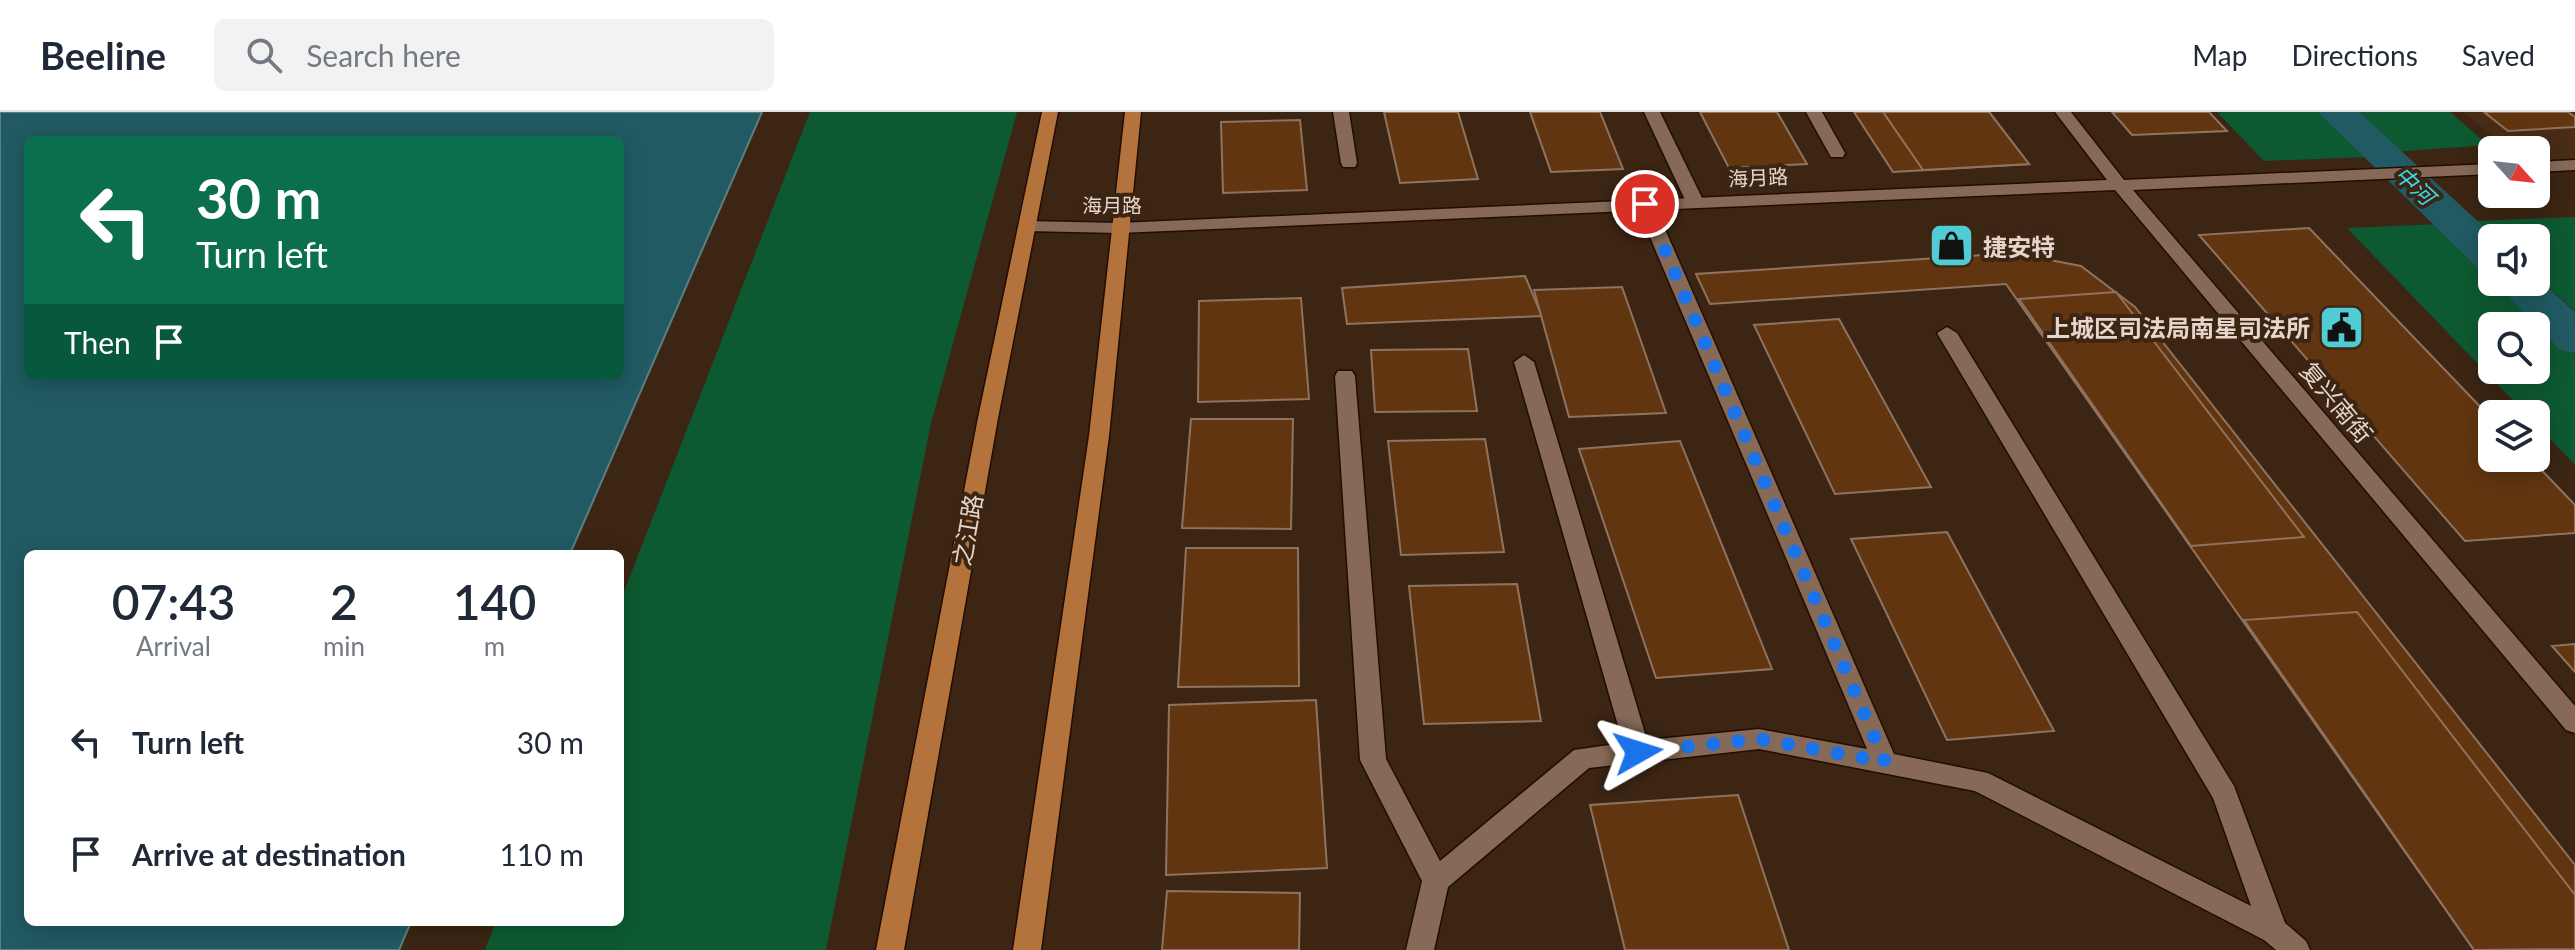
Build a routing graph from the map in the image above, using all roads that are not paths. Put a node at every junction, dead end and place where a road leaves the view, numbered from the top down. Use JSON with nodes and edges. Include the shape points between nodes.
{"nodes":[{"id":1,"x":1050,"y":112,"type":"edge"},
{"id":2,"x":1133,"y":112,"type":"edge"},
{"id":3,"x":1341,"y":112,"type":"edge"},
{"id":4,"x":1652,"y":112,"type":"edge"},
{"id":5,"x":1814,"y":112,"type":"edge"},
{"id":6,"x":2063,"y":112,"type":"edge"},
{"id":7,"x":1837,"y":153,"type":"dead end"},
{"id":8,"x":1349,"y":163,"type":"dead end"},
{"id":9,"x":2575,"y":165,"type":"edge"},
{"id":10,"x":2550,"y":166,"type":"edge"},
{"id":11,"x":2478,"y":169,"type":"edge"},
{"id":12,"x":2118,"y":183,"type":"junction"},
{"id":13,"x":1695,"y":202,"type":"junction"},
{"id":14,"x":1645,"y":204,"type":"junction"},
{"id":15,"x":1027,"y":226,"type":"junction"},
{"id":16,"x":1119,"y":228,"type":"junction"},
{"id":17,"x":1947,"y":333,"type":"dead end"},
{"id":18,"x":1524,"y":362,"type":"dead end"},
{"id":19,"x":1345,"y":376,"type":"dead end"},
{"id":20,"x":2575,"y":723,"type":"edge"},
{"id":21,"x":1638,"y":752,"type":"junction"},
{"id":22,"x":1885,"y":762,"type":"junction"},
{"id":23,"x":1436,"y":880,"type":"junction"},
{"id":24,"x":2274,"y":931,"type":"junction"},
{"id":25,"x":890,"y":950,"type":"edge"},
{"id":26,"x":1027,"y":950,"type":"edge"},
{"id":27,"x":1420,"y":950,"type":"edge"},
{"id":28,"x":2296,"y":950,"type":"edge"}],
"edges":[{"from":1,"to":15,"type":"main road","name":"之江路"},
{"from":2,"to":16,"type":"main road"},
{"from":3,"to":8,"type":"street"},
{"from":4,"to":13,"type":"street"},
{"from":5,"to":7,"type":"street"},
{"from":6,"to":12,"type":"street","name":"复兴南街"},
{"from":9,"to":10,"type":"street"},
{"from":11,"to":12,"type":"street","name":"海月路"},
{"from":12,"to":13,"type":"street","name":"海月路"},
{"from":12,"to":20,"type":"street","name":"复兴南街"},
{"from":13,"to":14,"type":"street","name":"海月路"},
{"from":14,"to":16,"type":"street","name":"海月路"},
{"from":14,"to":22,"type":"street"},
{"from":15,"to":16,"type":"street","name":"海月路"},
{"from":15,"to":25,"type":"main road","name":"之江路"},
{"from":16,"to":26,"type":"main road","via":[[1099,436]]},
{"from":17,"to":24,"type":"street","via":[[2225,794]]},
{"from":18,"to":21,"type":"street"},
{"from":19,"to":23,"type":"street","via":[[1373,760]]},
{"from":21,"to":22,"type":"street","via":[[1759,739]]},
{"from":21,"to":23,"type":"street","via":[[1583,758]]},
{"from":22,"to":24,"type":"street","via":[[1979,781]]},
{"from":23,"to":27,"type":"street"},
{"from":24,"to":28,"type":"street"}]}
